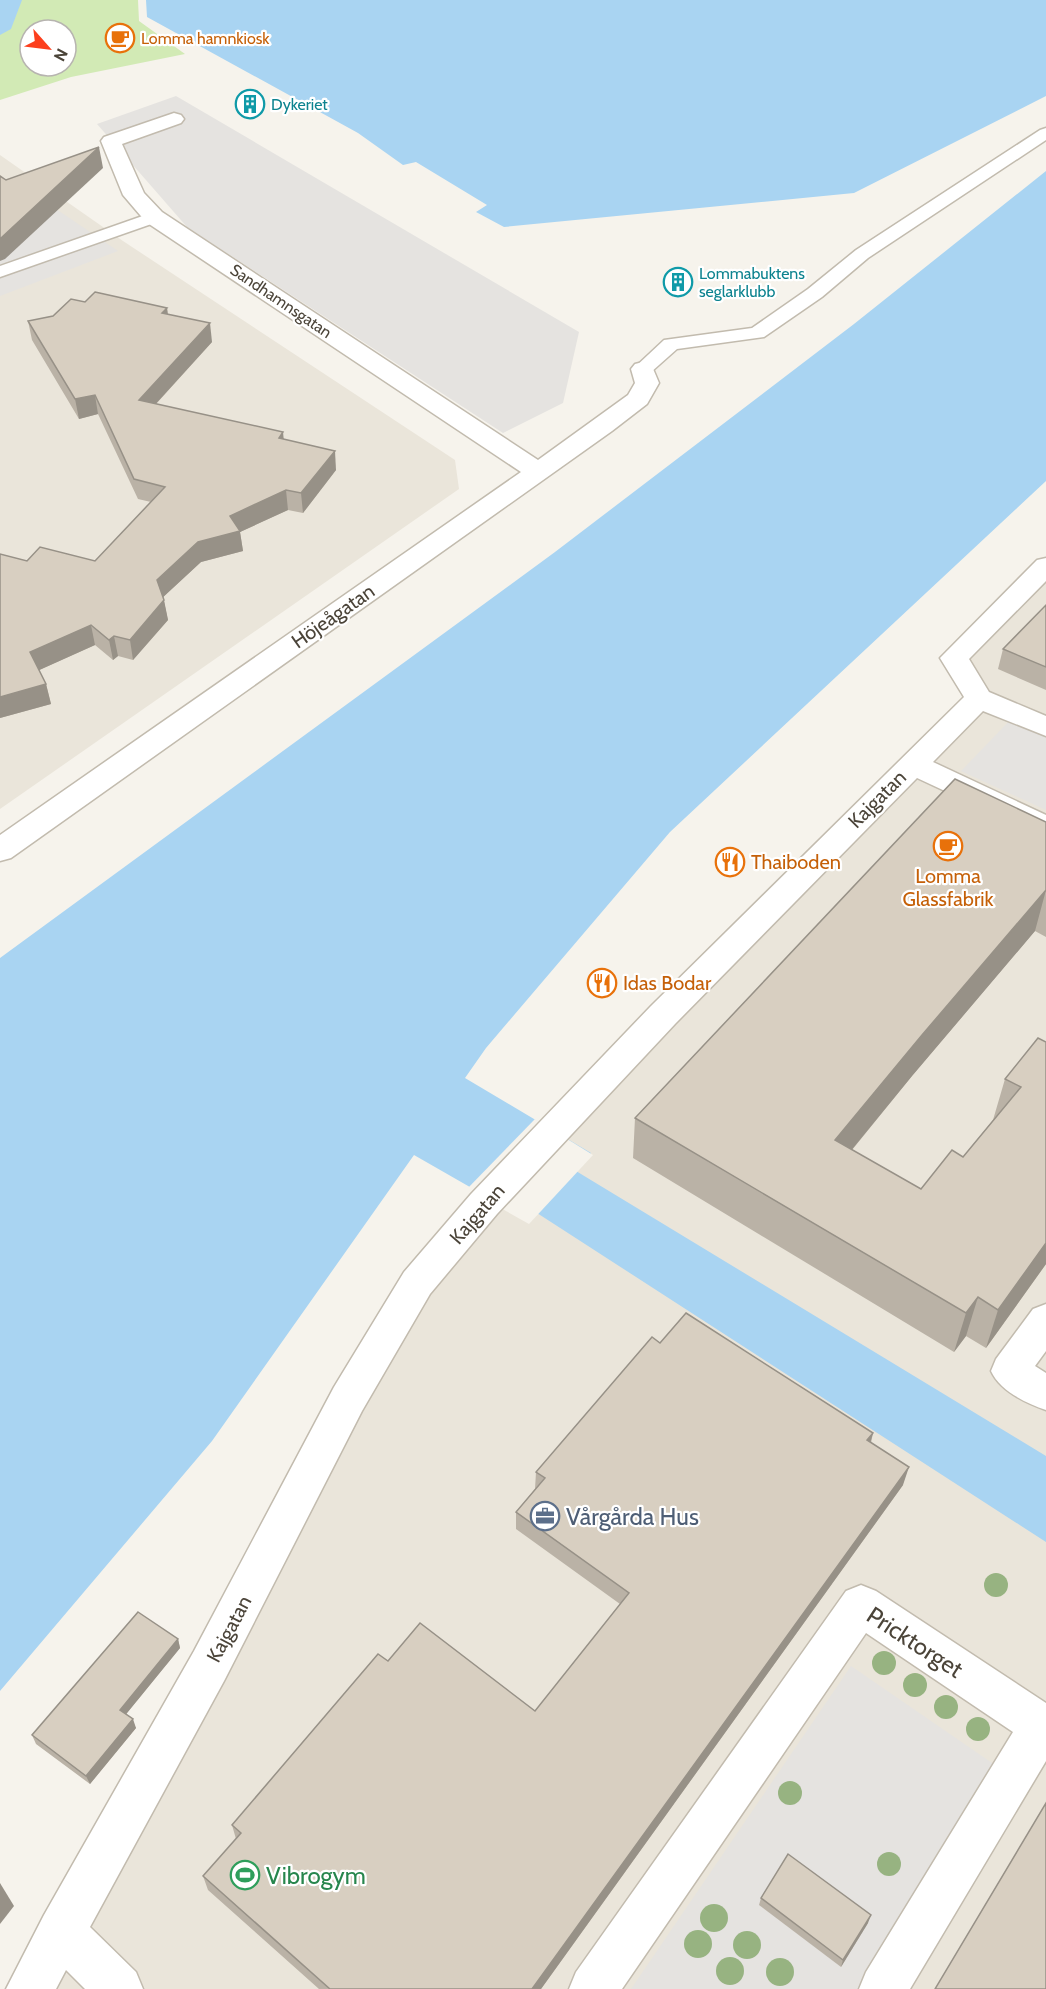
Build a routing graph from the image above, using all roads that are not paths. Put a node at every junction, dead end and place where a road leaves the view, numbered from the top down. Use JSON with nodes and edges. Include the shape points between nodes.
{"nodes":[{"id":1,"x":174,"y":119,"type":"dead end"},
{"id":2,"x":1046,"y":133,"type":"edge"},
{"id":3,"x":154,"y":217,"type":"junction"},
{"id":4,"x":0,"y":272,"type":"edge"},
{"id":5,"x":643,"y":369,"type":"joint"},
{"id":6,"x":537,"y":471,"type":"junction"},
{"id":7,"x":1046,"y":566,"type":"edge"},
{"id":8,"x":979,"y":698,"type":"junction"},
{"id":9,"x":1046,"y":727,"type":"edge"},
{"id":10,"x":912,"y":764,"type":"junction"},
{"id":11,"x":1046,"y":828,"type":"edge"},
{"id":12,"x":0,"y":850,"type":"edge"},
{"id":13,"x":1046,"y":1320,"type":"edge"},
{"id":14,"x":1046,"y":1393,"type":"edge"},
{"id":15,"x":1044,"y":1722,"type":"edge"},
{"id":16,"x":61,"y":1932,"type":"junction"},
{"id":17,"x":30,"y":1989,"type":"edge"},
{"id":18,"x":119,"y":1989,"type":"edge"},
{"id":19,"x":593,"y":1989,"type":"edge"},
{"id":20,"x":883,"y":1989,"type":"edge"}],
"edges":[{"from":1,"to":3,"type":"street","name":"Sandhamnsgatan","via":[[111,141],[134,195]]},
{"from":2,"to":5,"type":"lane","via":[[862,254],[757,333],[671,344]]},
{"from":3,"to":4,"type":"lane"},
{"from":3,"to":6,"type":"street","name":"Sandhamnsgatan"},
{"from":5,"to":6,"type":"street","name":"Höjeågatan","via":[[647,383],[638,399]]},
{"from":6,"to":12,"type":"street","name":"Höjeågatan"},
{"from":7,"to":8,"type":"street","via":[[954,658]]},
{"from":8,"to":9,"type":"street"},
{"from":8,"to":10,"type":"street","name":"Kajgatan"},
{"from":10,"to":11,"type":"street"},
{"from":10,"to":16,"type":"street","name":"Kajgatan","via":[[663,1015],[484,1204],[417,1283],[348,1400],[209,1666]]},
{"from":13,"to":14,"type":"street","via":[[1010,1371]]},
{"from":15,"to":19,"type":"street","name":"Pricktorget","via":[[861,1605]]},
{"from":15,"to":20,"type":"street","name":"Pricktorget"},
{"from":16,"to":17,"type":"street","name":"Kajgatan"},
{"from":16,"to":18,"type":"street"}]}
